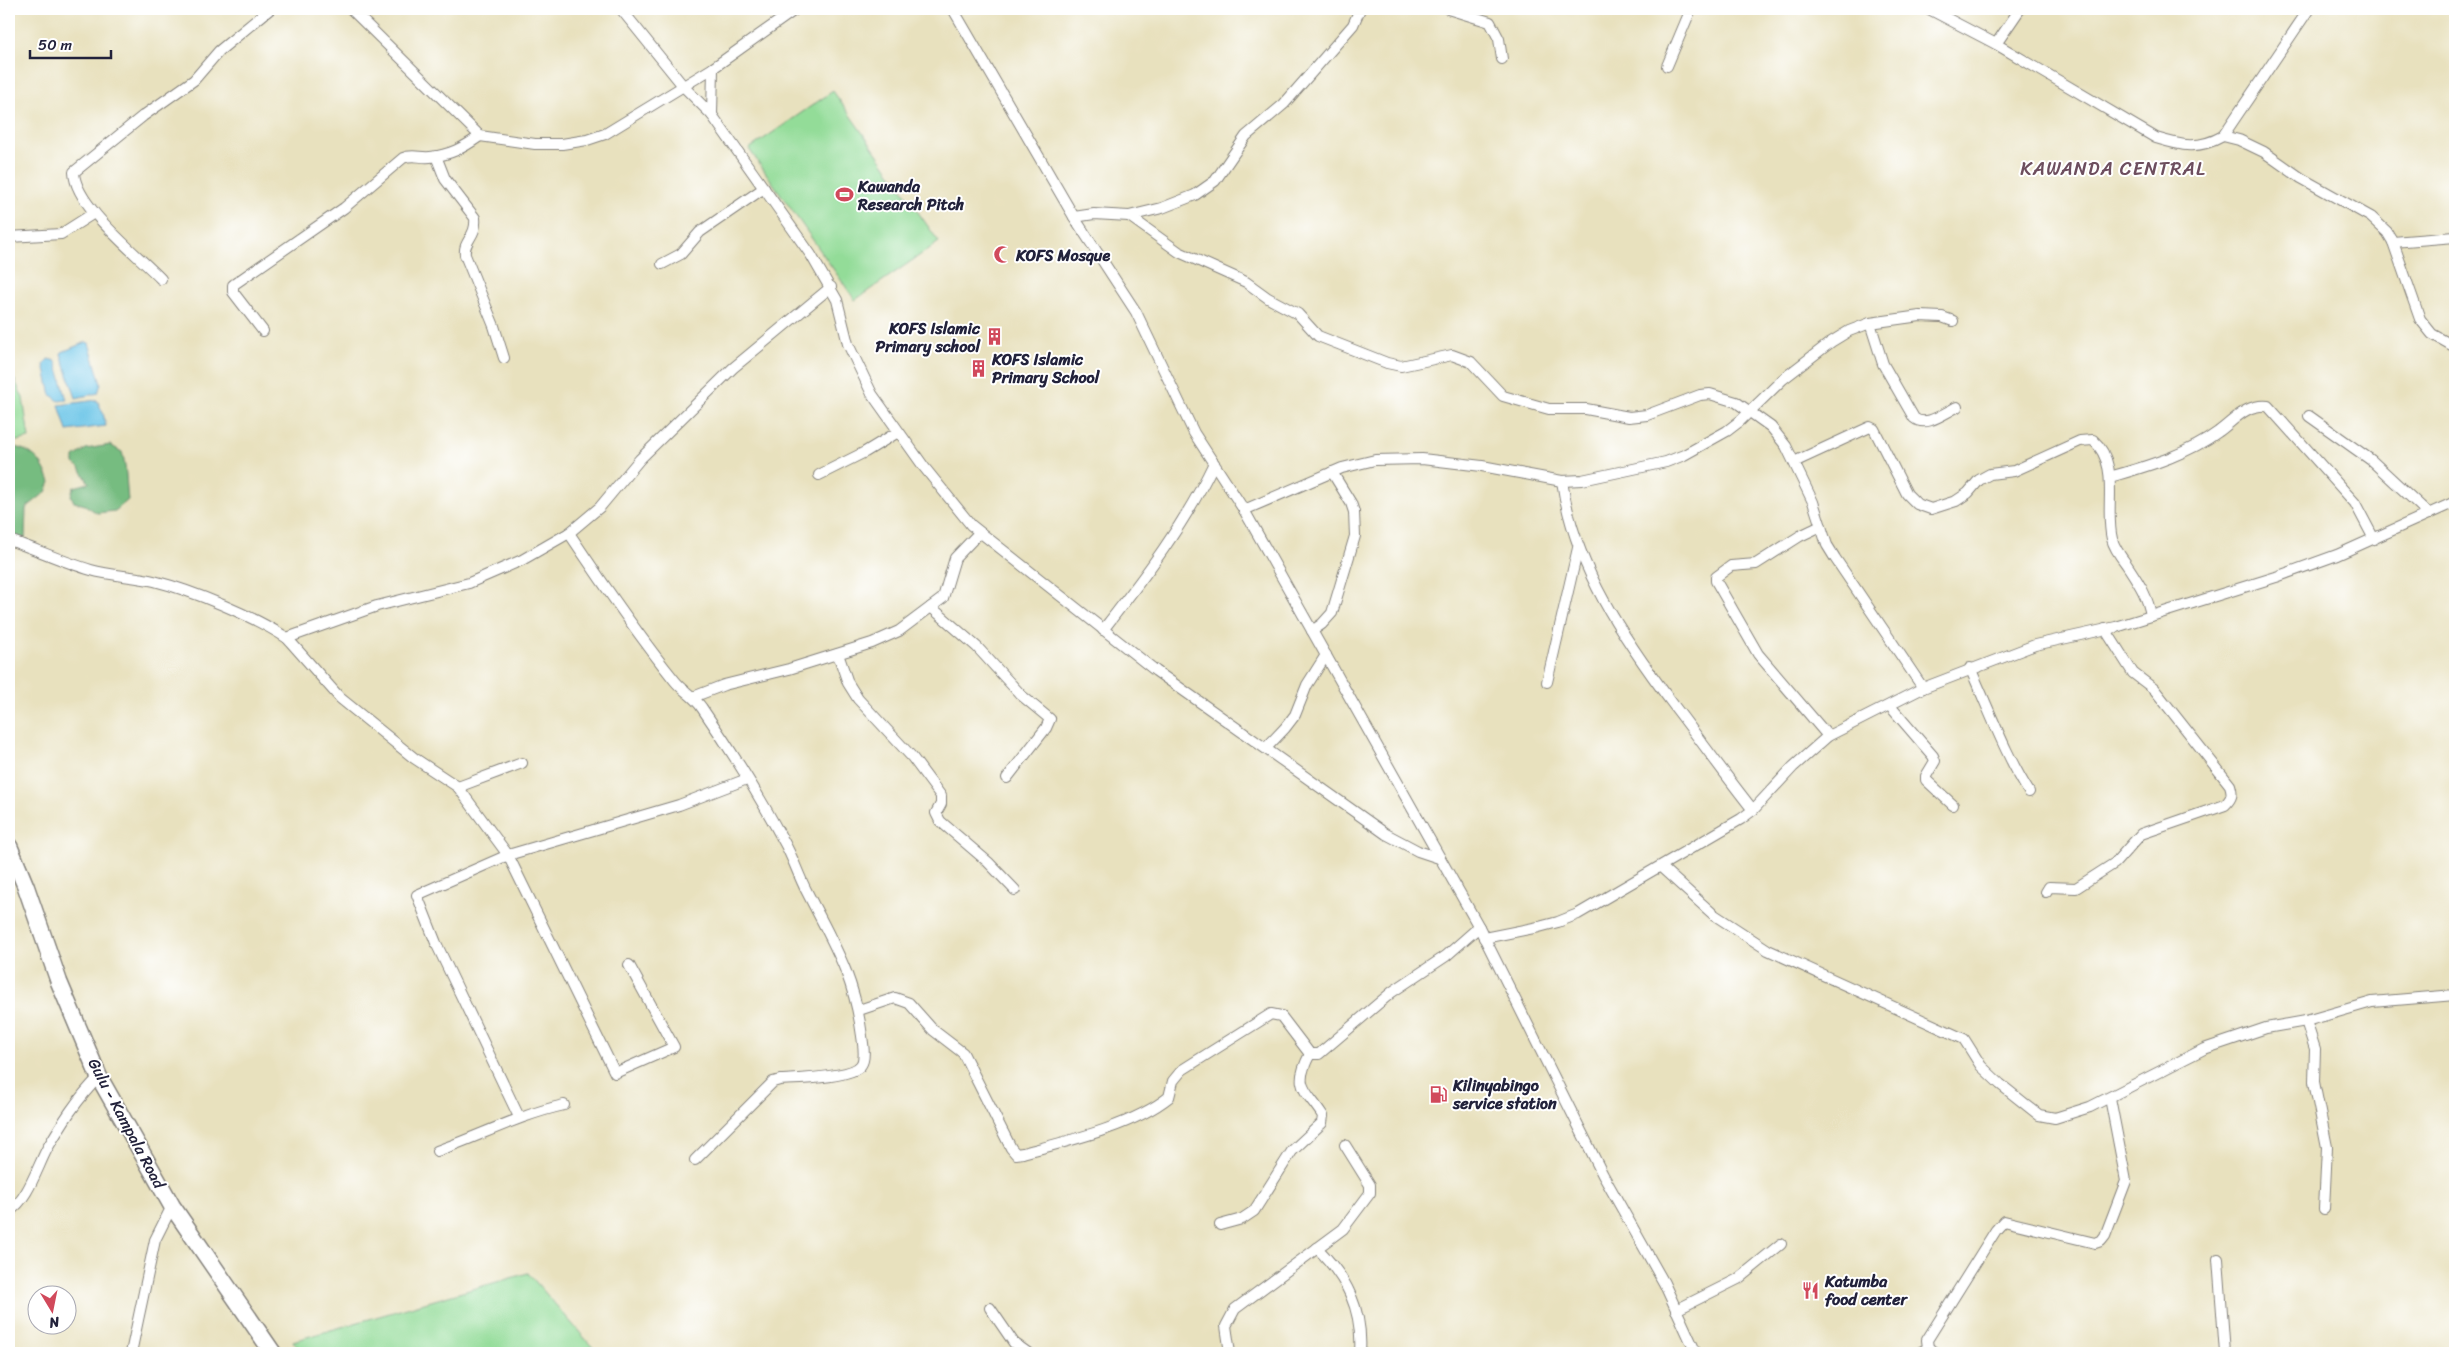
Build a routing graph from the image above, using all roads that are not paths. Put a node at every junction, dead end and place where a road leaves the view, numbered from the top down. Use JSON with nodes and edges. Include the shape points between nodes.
{"nodes":[{"id":1,"x":270,"y":9,"type":"edge"},
{"id":2,"x":351,"y":9,"type":"edge"},
{"id":3,"x":621,"y":9,"type":"edge"},
{"id":4,"x":796,"y":9,"type":"edge"},
{"id":5,"x":953,"y":9,"type":"edge"},
{"id":6,"x":1360,"y":9,"type":"edge"},
{"id":7,"x":1448,"y":9,"type":"edge"},
{"id":8,"x":1691,"y":9,"type":"edge"},
{"id":9,"x":1929,"y":9,"type":"edge"},
{"id":10,"x":2020,"y":9,"type":"edge"},
{"id":11,"x":2309,"y":9,"type":"edge"},
{"id":12,"x":1996,"y":44,"type":"junction"},
{"id":13,"x":1502,"y":59,"type":"dead end"},
{"id":14,"x":1667,"y":66,"type":"dead end"},
{"id":15,"x":713,"y":68,"type":"junction"},
{"id":16,"x":684,"y":87,"type":"junction"},
{"id":17,"x":712,"y":115,"type":"junction"},
{"id":18,"x":480,"y":136,"type":"junction"},
{"id":19,"x":2223,"y":136,"type":"junction"},
{"id":20,"x":436,"y":156,"type":"junction"},
{"id":21,"x":764,"y":188,"type":"junction"},
{"id":22,"x":94,"y":213,"type":"junction"},
{"id":23,"x":1129,"y":216,"type":"junction"},
{"id":24,"x":1074,"y":217,"type":"junction"},
{"id":25,"x":9,"y":237,"type":"edge"},
{"id":26,"x":2455,"y":237,"type":"edge"},
{"id":27,"x":2393,"y":242,"type":"junction"},
{"id":28,"x":662,"y":264,"type":"dead end"},
{"id":29,"x":161,"y":279,"type":"dead end"},
{"id":30,"x":831,"y":287,"type":"junction"},
{"id":31,"x":1953,"y":321,"type":"dead end"},
{"id":32,"x":1870,"y":323,"type":"junction"},
{"id":33,"x":263,"y":331,"type":"dead end"},
{"id":34,"x":2455,"y":347,"type":"edge"},
{"id":35,"x":504,"y":358,"type":"dead end"},
{"id":36,"x":1957,"y":407,"type":"dead end"},
{"id":37,"x":1749,"y":411,"type":"junction"},
{"id":38,"x":2309,"y":416,"type":"dead end"},
{"id":39,"x":898,"y":432,"type":"junction"},
{"id":40,"x":1794,"y":462,"type":"junction"},
{"id":41,"x":1214,"y":463,"type":"junction"},
{"id":42,"x":1332,"y":472,"type":"junction"},
{"id":43,"x":819,"y":476,"type":"dead end"},
{"id":44,"x":2110,"y":477,"type":"junction"},
{"id":45,"x":1562,"y":481,"type":"junction"},
{"id":46,"x":2455,"y":502,"type":"edge"},
{"id":47,"x":1244,"y":510,"type":"junction"},
{"id":48,"x":2429,"y":514,"type":"junction"},
{"id":49,"x":1821,"y":526,"type":"junction"},
{"id":50,"x":979,"y":533,"type":"junction"},
{"id":51,"x":569,"y":534,"type":"junction"},
{"id":52,"x":2374,"y":539,"type":"junction"},
{"id":53,"x":9,"y":540,"type":"edge"},
{"id":54,"x":1578,"y":548,"type":"junction"},
{"id":55,"x":931,"y":607,"type":"junction"},
{"id":56,"x":2151,"y":616,"type":"junction"},
{"id":57,"x":2105,"y":629,"type":"junction"},
{"id":58,"x":1103,"y":630,"type":"junction"},
{"id":59,"x":1312,"y":631,"type":"junction"},
{"id":60,"x":287,"y":638,"type":"junction"},
{"id":61,"x":838,"y":654,"type":"junction"},
{"id":62,"x":1326,"y":655,"type":"junction"},
{"id":63,"x":1970,"y":668,"type":"junction"},
{"id":64,"x":1547,"y":682,"type":"dead end"},
{"id":65,"x":1923,"y":688,"type":"junction"},
{"id":66,"x":693,"y":698,"type":"junction"},
{"id":67,"x":1890,"y":706,"type":"junction"},
{"id":68,"x":1828,"y":736,"type":"junction"},
{"id":69,"x":1266,"y":748,"type":"junction"},
{"id":70,"x":522,"y":763,"type":"dead end"},
{"id":71,"x":1007,"y":778,"type":"dead end"},
{"id":72,"x":747,"y":779,"type":"junction"},
{"id":73,"x":458,"y":787,"type":"junction"},
{"id":74,"x":2029,"y":792,"type":"dead end"},
{"id":75,"x":1953,"y":805,"type":"dead end"},
{"id":76,"x":1753,"y":810,"type":"junction"},
{"id":77,"x":9,"y":846,"type":"edge"},
{"id":78,"x":508,"y":855,"type":"junction"},
{"id":79,"x":1439,"y":858,"type":"junction"},
{"id":80,"x":1661,"y":868,"type":"junction"},
{"id":81,"x":1015,"y":890,"type":"dead end"},
{"id":82,"x":2046,"y":892,"type":"dead end"},
{"id":83,"x":1479,"y":928,"type":"junction"},
{"id":84,"x":1484,"y":938,"type":"junction"},
{"id":85,"x":629,"y":965,"type":"dead end"},
{"id":86,"x":2455,"y":995,"type":"edge"},
{"id":87,"x":859,"y":1010,"type":"junction"},
{"id":88,"x":2306,"y":1021,"type":"junction"},
{"id":89,"x":1310,"y":1054,"type":"junction"},
{"id":90,"x":99,"y":1078,"type":"junction"},
{"id":91,"x":2110,"y":1098,"type":"junction"},
{"id":92,"x":564,"y":1105,"type":"dead end"},
{"id":93,"x":519,"y":1118,"type":"junction"},
{"id":94,"x":1345,"y":1145,"type":"dead end"},
{"id":95,"x":437,"y":1151,"type":"dead end"},
{"id":96,"x":695,"y":1160,"type":"dead end"},
{"id":97,"x":172,"y":1206,"type":"junction"},
{"id":98,"x":2324,"y":1209,"type":"dead end"},
{"id":99,"x":9,"y":1211,"type":"edge"},
{"id":100,"x":1220,"y":1225,"type":"dead end"},
{"id":101,"x":1781,"y":1244,"type":"dead end"},
{"id":102,"x":1317,"y":1248,"type":"junction"},
{"id":103,"x":2218,"y":1259,"type":"dead end"},
{"id":104,"x":990,"y":1308,"type":"dead end"},
{"id":105,"x":1676,"y":1310,"type":"junction"},
{"id":106,"x":1928,"y":1351,"type":"edge"},
{"id":107,"x":131,"y":1353,"type":"edge"},
{"id":108,"x":273,"y":1353,"type":"edge"},
{"id":109,"x":1028,"y":1353,"type":"edge"},
{"id":110,"x":1230,"y":1353,"type":"edge"},
{"id":111,"x":1360,"y":1353,"type":"edge"},
{"id":112,"x":1696,"y":1353,"type":"edge"},
{"id":113,"x":2225,"y":1353,"type":"edge"}],
"edges":[{"from":1,"to":22,"type":"street","via":[[218,51],[188,85],[79,166],[74,172],[74,181]]},
{"from":2,"to":18,"type":"street"},
{"from":3,"to":16,"type":"street"},
{"from":4,"to":15,"type":"street"},
{"from":5,"to":24,"type":"street"},
{"from":6,"to":23,"type":"street","via":[[1353,25],[1284,104],[1246,136],[1215,181],[1183,201]]},
{"from":7,"to":13,"type":"street","via":[[1490,22],[1499,39]]},
{"from":8,"to":14,"type":"street"},
{"from":9,"to":12,"type":"street"},
{"from":10,"to":12,"type":"street"},
{"from":11,"to":19,"type":"street"},
{"from":12,"to":19,"type":"street","via":[[2156,138],[2183,146],[2208,145]]},
{"from":15,"to":16,"type":"street"},
{"from":15,"to":17,"type":"street"},
{"from":16,"to":17,"type":"street"},
{"from":16,"to":18,"type":"street","via":[[605,134],[587,140],[535,144]]},
{"from":17,"to":21,"type":"street"},
{"from":18,"to":20,"type":"street","via":[[460,150]]},
{"from":19,"to":27,"type":"street","via":[[2264,152],[2301,178],[2371,217]]},
{"from":20,"to":33,"type":"street","via":[[403,158],[344,208],[233,285],[232,292]]},
{"from":20,"to":35,"type":"street","via":[[445,179],[475,218],[474,233],[464,248],[465,255]]},
{"from":21,"to":28,"type":"street","via":[[700,232],[681,254]]},
{"from":21,"to":30,"type":"street"},
{"from":22,"to":25,"type":"street","via":[[61,234]]},
{"from":22,"to":29,"type":"street"},
{"from":23,"to":24,"type":"street","via":[[1094,214]]},
{"from":23,"to":37,"type":"street","via":[[1178,252],[1246,282],[1298,314],[1318,336],[1387,363],[1401,366],[1452,355],[1471,362],[1503,396],[1549,409],[1646,415],[1710,394],[1736,402]]},
{"from":24,"to":41,"type":"street","via":[[1136,312],[1194,433]]},
{"from":26,"to":27,"type":"street"},
{"from":27,"to":34,"type":"street","via":[[2420,319],[2432,334]]},
{"from":30,"to":39,"type":"street","via":[[848,344],[864,380]]},
{"from":30,"to":51,"type":"street","via":[[733,368],[640,459],[600,507]]},
{"from":31,"to":32,"type":"street","via":[[1920,316]]},
{"from":32,"to":36,"type":"street","via":[[1883,364],[1914,418],[1926,422]]},
{"from":32,"to":37,"type":"street","via":[[1830,342],[1783,378]]},
{"from":37,"to":40,"type":"street","via":[[1771,427]]},
{"from":37,"to":45,"type":"street","via":[[1727,431],[1666,462],[1582,480]]},
{"from":38,"to":48,"type":"street","via":[[2371,460]]},
{"from":39,"to":43,"type":"street"},
{"from":39,"to":50,"type":"street"},
{"from":40,"to":44,"type":"street","via":[[1870,427],[1898,472],[1907,494],[1917,504],[1930,509],[1956,501],[1990,474],[2014,471],[2086,439],[2096,442]]},
{"from":40,"to":49,"type":"street"},
{"from":41,"to":47,"type":"street"},
{"from":41,"to":58,"type":"street","via":[[1173,538]]},
{"from":42,"to":45,"type":"street","via":[[1375,460],[1422,459]]},
{"from":42,"to":47,"type":"street"},
{"from":42,"to":59,"type":"street","via":[[1354,512],[1356,536],[1332,613]]},
{"from":44,"to":52,"type":"street","via":[[2194,448],[2246,410],[2257,405],[2268,406],[2355,502]]},
{"from":44,"to":56,"type":"street","via":[[2109,521],[2113,544],[2142,589]]},
{"from":45,"to":54,"type":"street"},
{"from":46,"to":48,"type":"street"},
{"from":47,"to":59,"type":"street"},
{"from":48,"to":52,"type":"street"},
{"from":49,"to":65,"type":"street","via":[[1827,545],[1845,575]]},
{"from":49,"to":68,"type":"street","via":[[1756,564],[1731,566],[1716,577],[1716,581],[1758,654]]},
{"from":50,"to":55,"type":"street","via":[[955,558],[946,594]]},
{"from":50,"to":58,"type":"street"},
{"from":51,"to":60,"type":"street","via":[[506,569],[469,584],[377,606]]},
{"from":51,"to":66,"type":"street","via":[[608,594],[677,683]]},
{"from":52,"to":56,"type":"street","via":[[2276,577]]},
{"from":53,"to":60,"type":"street","via":[[91,570],[181,590]]},
{"from":54,"to":64,"type":"street"},
{"from":54,"to":76,"type":"street","via":[[1594,583],[1636,655]]},
{"from":55,"to":61,"type":"street","via":[[889,636]]},
{"from":55,"to":71,"type":"street","via":[[1050,719]]},
{"from":56,"to":57,"type":"street"},
{"from":57,"to":63,"type":"street","via":[[2035,645]]},
{"from":57,"to":82,"type":"street","via":[[2133,673],[2154,689],[2233,793],[2225,805],[2141,834],[2115,862],[2076,888],[2050,887]]},
{"from":58,"to":69,"type":"street"},
{"from":59,"to":62,"type":"street"},
{"from":60,"to":73,"type":"street","via":[[340,698],[414,758]]},
{"from":61,"to":66,"type":"street","via":[[724,685]]},
{"from":61,"to":81,"type":"street","via":[[848,683],[858,699],[912,757],[941,796],[942,804],[936,813],[940,821]]},
{"from":62,"to":69,"type":"street","via":[[1307,685],[1294,715]]},
{"from":62,"to":79,"type":"street"},
{"from":63,"to":65,"type":"street"},
{"from":63,"to":74,"type":"street","via":[[2013,767]]},
{"from":65,"to":67,"type":"street"},
{"from":66,"to":72,"type":"street"},
{"from":67,"to":68,"type":"street"},
{"from":67,"to":75,"type":"street","via":[[1933,756],[1926,780]]},
{"from":68,"to":76,"type":"street","via":[[1793,767]]},
{"from":69,"to":79,"type":"street","via":[[1386,834],[1413,849]]},
{"from":70,"to":73,"type":"street"},
{"from":72,"to":78,"type":"street","via":[[679,805]]},
{"from":72,"to":87,"type":"street","via":[[783,839],[836,944]]},
{"from":73,"to":78,"type":"street"},
{"from":76,"to":80,"type":"street"},
{"from":77,"to":90,"type":"main road","name":"Gulu - Kampala Road","via":[[59,982]]},
{"from":78,"to":85,"type":"street","via":[[615,1074],[674,1047]]},
{"from":78,"to":93,"type":"street","via":[[417,895],[436,943]]},
{"from":79,"to":83,"type":"street"},
{"from":80,"to":84,"type":"street","via":[[1558,922]]},
{"from":80,"to":91,"type":"street","via":[[1713,914],[1768,950],[1964,1040],[1981,1066],[2039,1115],[2055,1118],[2074,1114]]},
{"from":83,"to":84,"type":"street"},
{"from":83,"to":89,"type":"street","via":[[1446,956],[1392,992],[1319,1054]]},
{"from":84,"to":105,"type":"street"},
{"from":86,"to":88,"type":"street","via":[[2372,1002]]},
{"from":87,"to":89,"type":"street","via":[[895,998],[909,1003],[934,1030],[963,1053],[1011,1148],[1019,1154],[1142,1114],[1169,1097],[1173,1081],[1182,1070],[1272,1014],[1281,1016]]},
{"from":87,"to":96,"type":"street","via":[[863,1044],[860,1067],[848,1073],[773,1082]]},
{"from":88,"to":91,"type":"street","via":[[2266,1028],[2204,1050]]},
{"from":88,"to":98,"type":"street","via":[[2315,1050],[2314,1082],[2327,1147]]},
{"from":89,"to":100,"type":"street","via":[[1302,1074],[1302,1087],[1323,1116],[1322,1123],[1292,1151],[1254,1211],[1242,1219]]},
{"from":90,"to":97,"type":"main road","name":"Gulu - Kampala Road"},
{"from":90,"to":99,"type":"street","via":[[80,1095],[47,1149],[21,1201]]},
{"from":91,"to":106,"type":"street","via":[[2126,1181],[2105,1236],[2096,1243],[2004,1221],[1927,1340]]},
{"from":92,"to":93,"type":"street"},
{"from":93,"to":95,"type":"street"},
{"from":94,"to":102,"type":"street","via":[[1370,1185],[1370,1193],[1343,1229]]},
{"from":97,"to":107,"type":"street","via":[[155,1240]]},
{"from":97,"to":108,"type":"main road","name":"Gulu - Kampala Road"},
{"from":101,"to":105,"type":"street","via":[[1738,1279]]},
{"from":102,"to":110,"type":"street","via":[[1235,1309],[1226,1326]]},
{"from":102,"to":111,"type":"street","via":[[1339,1271],[1346,1284],[1360,1325]]},
{"from":103,"to":113,"type":"street"},
{"from":104,"to":109,"type":"street","via":[[1014,1343]]},
{"from":105,"to":112,"type":"street"}]}
